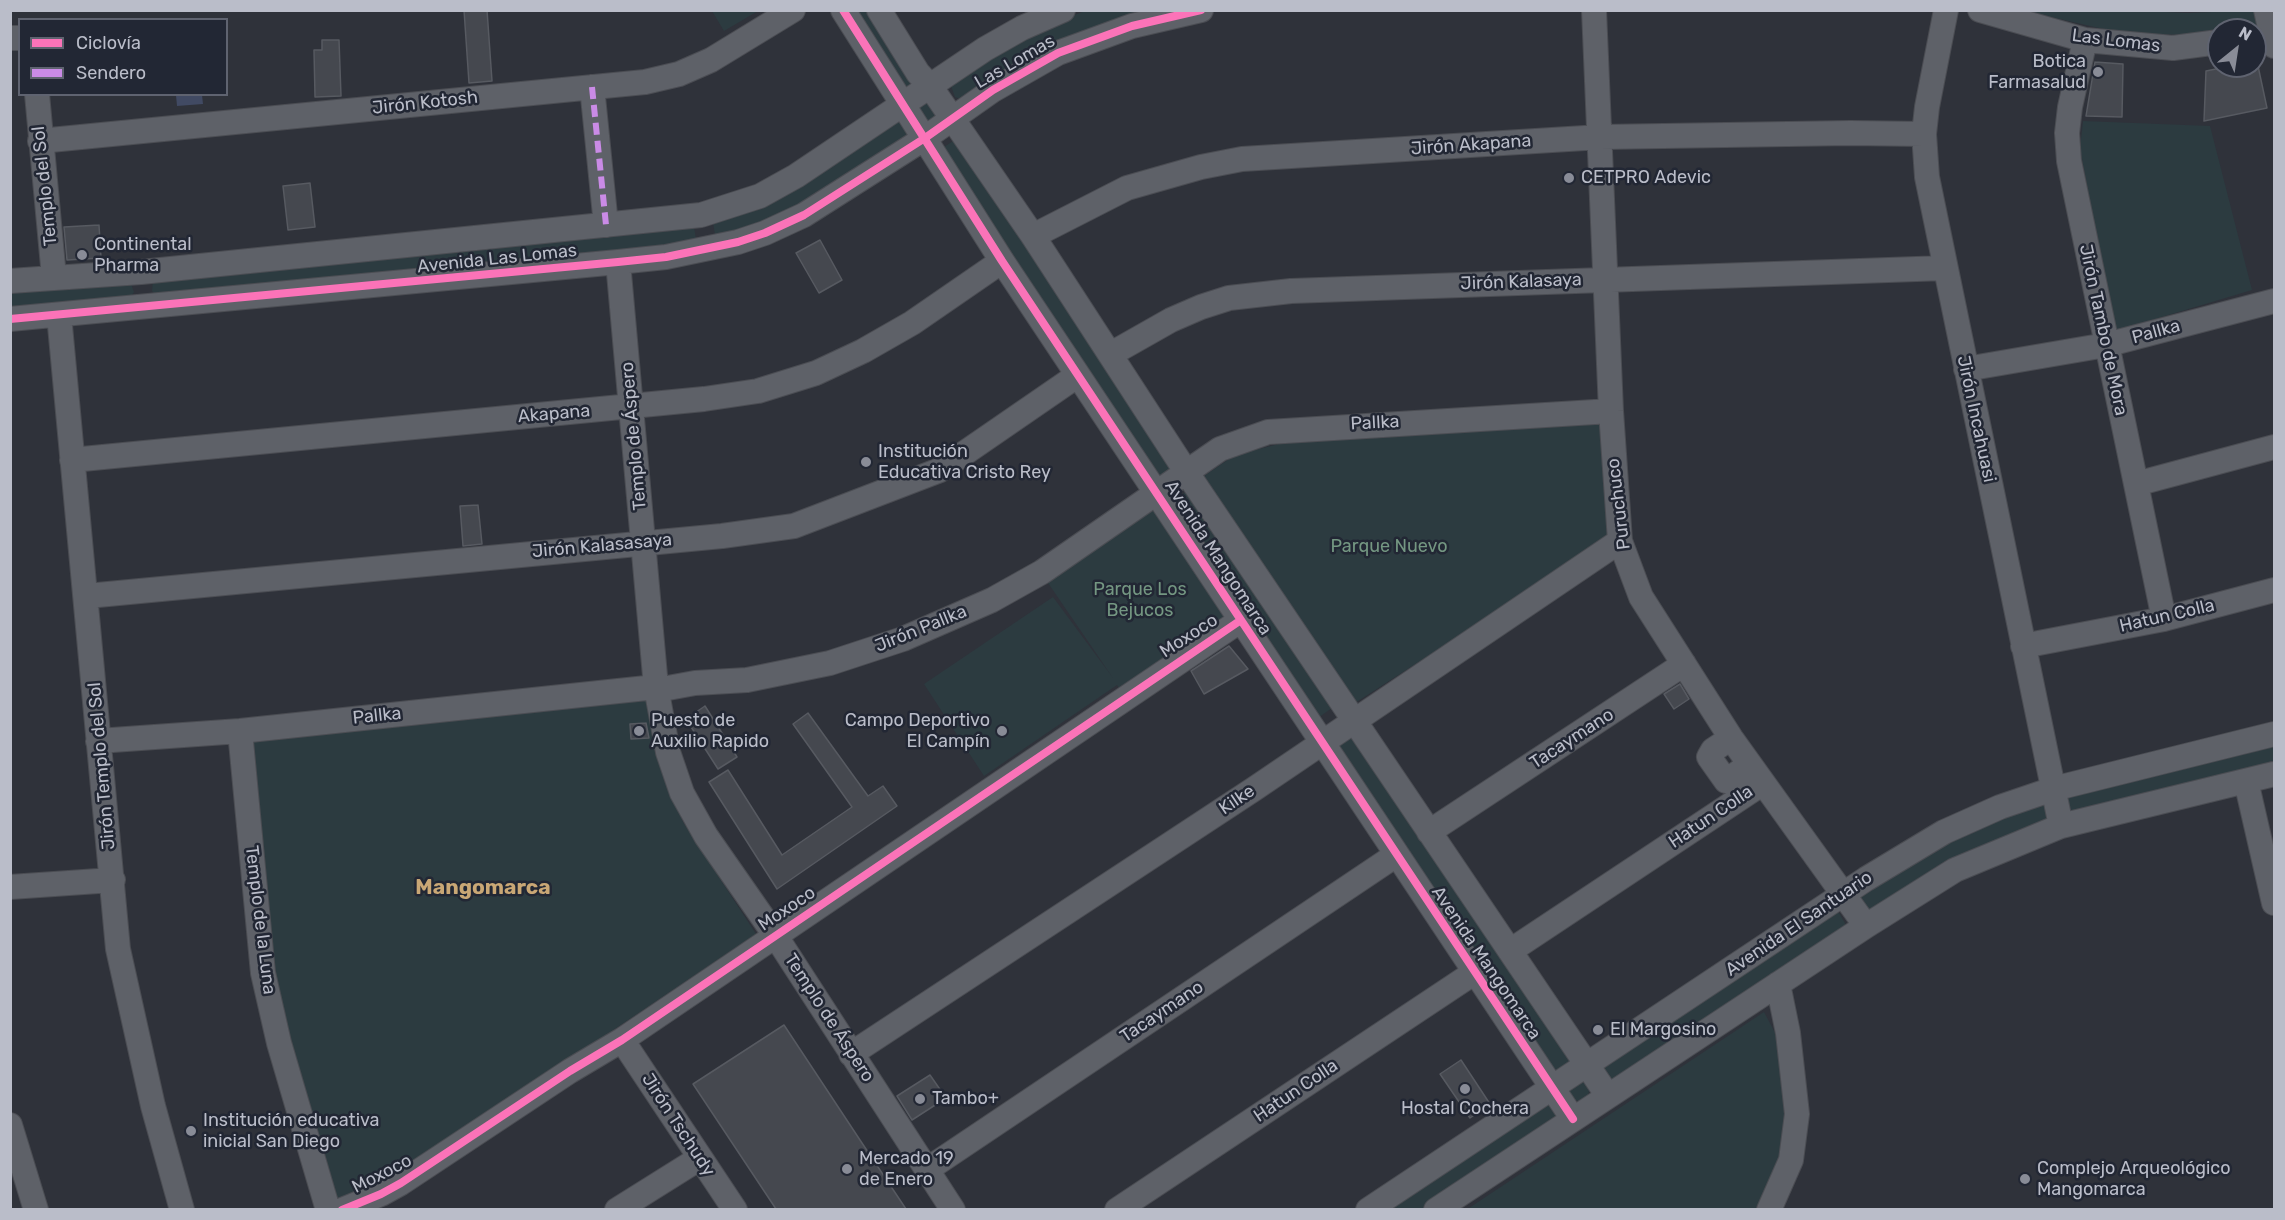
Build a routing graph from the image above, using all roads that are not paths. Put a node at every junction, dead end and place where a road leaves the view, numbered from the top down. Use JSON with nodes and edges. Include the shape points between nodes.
{"nodes":[{"id":1,"x":793,"y":10,"type":"edge"},
{"id":2,"x":843,"y":10,"type":"edge"},
{"id":3,"x":879,"y":10,"type":"edge"},
{"id":4,"x":1063,"y":10,"type":"edge"},
{"id":5,"x":1201,"y":10,"type":"edge"},
{"id":6,"x":1594,"y":10,"type":"edge"},
{"id":7,"x":1946,"y":10,"type":"edge"},
{"id":8,"x":1980,"y":10,"type":"edge"},
{"id":9,"x":2085,"y":40,"type":"junction"},
{"id":10,"x":2207,"y":44,"type":"edge"},
{"id":11,"x":930,"y":86,"type":"junction"},
{"id":12,"x":592,"y":87,"type":"junction"},
{"id":13,"x":37,"y":96,"type":"edge"},
{"id":14,"x":904,"y":105,"type":"junction"},
{"id":15,"x":952,"y":119,"type":"junction"},
{"id":16,"x":1924,"y":134,"type":"junction"},
{"id":17,"x":1601,"y":137,"type":"junction"},
{"id":18,"x":925,"y":138,"type":"junction"},
{"id":19,"x":40,"y":141,"type":"junction"},
{"id":20,"x":701,"y":215,"type":"junction"},
{"id":21,"x":606,"y":225,"type":"junction"},
{"id":22,"x":1033,"y":236,"type":"junction"},
{"id":23,"x":708,"y":248,"type":"junction"},
{"id":24,"x":1002,"y":261,"type":"junction"},
{"id":25,"x":618,"y":262,"type":"junction"},
{"id":26,"x":1945,"y":268,"type":"junction"},
{"id":27,"x":141,"y":272,"type":"junction"},
{"id":28,"x":54,"y":277,"type":"junction"},
{"id":29,"x":1606,"y":279,"type":"junction"},
{"id":30,"x":10,"y":281,"type":"edge"},
{"id":31,"x":2274,"y":301,"type":"edge"},
{"id":32,"x":145,"y":308,"type":"junction"},
{"id":33,"x":59,"y":315,"type":"junction"},
{"id":34,"x":10,"y":319,"type":"edge"},
{"id":35,"x":2106,"y":345,"type":"junction"},
{"id":36,"x":1111,"y":354,"type":"junction"},
{"id":37,"x":1966,"y":369,"type":"junction"},
{"id":38,"x":1078,"y":375,"type":"junction"},
{"id":39,"x":631,"y":406,"type":"junction"},
{"id":40,"x":1611,"y":411,"type":"junction"},
{"id":41,"x":2274,"y":447,"type":"edge"},
{"id":42,"x":72,"y":460,"type":"junction"},
{"id":43,"x":1187,"y":473,"type":"junction"},
{"id":44,"x":2136,"y":484,"type":"junction"},
{"id":45,"x":1158,"y":494,"type":"junction"},
{"id":46,"x":1620,"y":541,"type":"junction"},
{"id":47,"x":643,"y":542,"type":"junction"},
{"id":48,"x":2274,"y":590,"type":"edge"},
{"id":49,"x":87,"y":596,"type":"junction"},
{"id":50,"x":2164,"y":619,"type":"junction"},
{"id":51,"x":1241,"y":620,"type":"junction"},
{"id":52,"x":2023,"y":646,"type":"junction"},
{"id":53,"x":1684,"y":664,"type":"junction"},
{"id":54,"x":657,"y":689,"type":"junction"},
{"id":55,"x":1354,"y":721,"type":"junction"},
{"id":56,"x":240,"y":731,"type":"junction"},
{"id":57,"x":2274,"y":734,"type":"edge"},
{"id":58,"x":98,"y":741,"type":"junction"},
{"id":59,"x":1321,"y":742,"type":"junction"},
{"id":60,"x":2274,"y":774,"type":"edge"},
{"id":61,"x":2246,"y":780,"type":"junction"},
{"id":62,"x":1743,"y":782,"type":"junction"},
{"id":63,"x":2053,"y":789,"type":"junction"},
{"id":64,"x":2061,"y":826,"type":"junction"},
{"id":65,"x":1430,"y":832,"type":"junction"},
{"id":66,"x":1396,"y":855,"type":"junction"},
{"id":67,"x":112,"y":880,"type":"junction"},
{"id":68,"x":10,"y":887,"type":"edge"},
{"id":69,"x":1845,"y":894,"type":"junction"},
{"id":70,"x":2274,"y":903,"type":"edge"},
{"id":71,"x":1866,"y":926,"type":"junction"},
{"id":72,"x":775,"y":935,"type":"junction"},
{"id":73,"x":1510,"y":951,"type":"junction"},
{"id":74,"x":1475,"y":972,"type":"junction"},
{"id":75,"x":1778,"y":984,"type":"junction"},
{"id":76,"x":622,"y":1040,"type":"junction"},
{"id":77,"x":851,"y":1054,"type":"junction"},
{"id":78,"x":1587,"y":1066,"type":"junction"},
{"id":79,"x":1552,"y":1088,"type":"junction"},
{"id":80,"x":1608,"y":1096,"type":"junction"},
{"id":81,"x":1573,"y":1119,"type":"junction"},
{"id":82,"x":10,"y":1125,"type":"edge"},
{"id":83,"x":700,"y":1158,"type":"junction"},
{"id":84,"x":928,"y":1169,"type":"junction"},
{"id":85,"x":36,"y":1209,"type":"edge"},
{"id":86,"x":182,"y":1209,"type":"edge"},
{"id":87,"x":328,"y":1209,"type":"edge"},
{"id":88,"x":342,"y":1209,"type":"edge"},
{"id":89,"x":617,"y":1209,"type":"edge"},
{"id":90,"x":735,"y":1209,"type":"edge"},
{"id":91,"x":953,"y":1209,"type":"edge"},
{"id":92,"x":1117,"y":1209,"type":"edge"},
{"id":93,"x":1368,"y":1209,"type":"edge"},
{"id":94,"x":1437,"y":1209,"type":"edge"},
{"id":95,"x":1769,"y":1209,"type":"edge"}],
"edges":[{"from":1,"to":12,"type":"street","name":"Jirón Kotosh","via":[[711,60],[679,74]]},
{"from":2,"to":14,"type":"street","name":"Avenida Mangomarca"},
{"from":3,"to":11,"type":"street","name":"Avenida Mangomarca"},
{"from":4,"to":11,"type":"street","name":"Las Lomas","via":[[994,44]]},
{"from":5,"to":15,"type":"street","name":"Las Lomas","via":[[1132,26],[1059,53],[993,90]]},
{"from":6,"to":17,"type":"street","name":"Puruchuco"},
{"from":7,"to":16,"type":"street","name":"Jirón Incahuasi"},
{"from":8,"to":9,"type":"street","name":"Las Lomas"},
{"from":9,"to":10,"type":"street","name":"Las Lomas","via":[[2173,48]]},
{"from":9,"to":35,"type":"street","name":"Jirón Tambo de Mora","via":[[2067,133],[2069,161]]},
{"from":11,"to":14,"type":"street","name":"Avenida Las Lomas"},
{"from":11,"to":15,"type":"street","name":"Avenida Mangomarca"},
{"from":12,"to":19,"type":"street","name":"Jirón Kotosh"},
{"from":12,"to":21,"type":"street"},
{"from":13,"to":19,"type":"street","name":"Templo del Sol"},
{"from":14,"to":18,"type":"street","name":"Avenida Mangomarca"},
{"from":14,"to":20,"type":"street","name":"Avenida Las Lomas","via":[[760,196]]},
{"from":15,"to":18,"type":"street","name":"Avenida Las Lomas"},
{"from":15,"to":22,"type":"street","name":"Avenida Mangomarca"},
{"from":16,"to":17,"type":"street","name":"Jirón Akapana"},
{"from":16,"to":26,"type":"street","name":"Jirón Incahuasi","via":[[1927,177]]},
{"from":17,"to":22,"type":"street","name":"Jirón Akapana","via":[[1242,159],[1127,188]]},
{"from":17,"to":29,"type":"street","name":"Puruchuco"},
{"from":18,"to":23,"type":"street","name":"Avenida Las Lomas","via":[[804,215],[765,233]]},
{"from":18,"to":24,"type":"street","name":"Avenida Mangomarca"},
{"from":19,"to":28,"type":"street","name":"Templo del Sol"},
{"from":20,"to":21,"type":"street","name":"Avenida Las Lomas"},
{"from":20,"to":23,"type":"street"},
{"from":21,"to":27,"type":"street","name":"Avenida Las Lomas"},
{"from":22,"to":36,"type":"street","name":"Avenida Mangomarca"},
{"from":23,"to":25,"type":"street","name":"Avenida Las Lomas"},
{"from":24,"to":38,"type":"street","name":"Avenida Mangomarca"},
{"from":24,"to":39,"type":"street","name":"Akapana","via":[[912,323],[816,373],[758,391]]},
{"from":25,"to":32,"type":"street","name":"Avenida Las Lomas"},
{"from":25,"to":39,"type":"street","name":"Templo de Áspero"},
{"from":26,"to":29,"type":"street","name":"Jirón Kalasaya"},
{"from":26,"to":37,"type":"street","name":"Jirón Incahuasi"},
{"from":27,"to":28,"type":"street","name":"Avenida Las Lomas"},
{"from":27,"to":32,"type":"street"},
{"from":28,"to":30,"type":"street","name":"Avenida Las Lomas"},
{"from":29,"to":36,"type":"street","name":"Jirón Kalasaya","via":[[1291,291],[1229,298],[1171,320]]},
{"from":29,"to":40,"type":"street","name":"Puruchuco"},
{"from":31,"to":35,"type":"street","name":"Pallka"},
{"from":32,"to":33,"type":"street","name":"Avenida Las Lomas"},
{"from":33,"to":34,"type":"street","name":"Avenida Las Lomas"},
{"from":33,"to":42,"type":"street","name":"Jirón Templo del Sol"},
{"from":35,"to":37,"type":"street","name":"Pallka"},
{"from":35,"to":44,"type":"street","name":"Jirón Tambo de Mora"},
{"from":36,"to":43,"type":"street","name":"Avenida Mangomarca"},
{"from":37,"to":52,"type":"street","name":"Jirón Incahuasi"},
{"from":38,"to":45,"type":"street","name":"Avenida Mangomarca"},
{"from":38,"to":47,"type":"street","name":"Jirón Kalasasaya","via":[[940,470],[858,503],[794,526]]},
{"from":39,"to":42,"type":"street","name":"Akapana"},
{"from":39,"to":47,"type":"street","name":"Templo de Áspero"},
{"from":40,"to":43,"type":"street","name":"Pallka","via":[[1268,432],[1220,449]]},
{"from":40,"to":46,"type":"street","name":"Puruchuco"},
{"from":41,"to":44,"type":"street"},
{"from":42,"to":49,"type":"street","name":"Jirón Templo del Sol"},
{"from":43,"to":45,"type":"street","name":"Pallka"},
{"from":43,"to":55,"type":"street","name":"Avenida Mangomarca"},
{"from":44,"to":50,"type":"street","name":"Jirón Tambo de Mora"},
{"from":45,"to":51,"type":"street","name":"Avenida Mangomarca"},
{"from":45,"to":54,"type":"street","name":"Jirón Pallka","via":[[1042,572],[992,600],[903,639],[830,663],[758,678]]},
{"from":46,"to":53,"type":"street","name":"Puruchuco","via":[[1641,597]]},
{"from":46,"to":55,"type":"street","name":"Kilke"},
{"from":47,"to":49,"type":"street","name":"Jirón Kalasasaya"},
{"from":47,"to":54,"type":"street","name":"Templo de Áspero"},
{"from":48,"to":50,"type":"street","name":"Hatun Colla"},
{"from":49,"to":58,"type":"street","name":"Jirón Templo del Sol"},
{"from":50,"to":52,"type":"street","name":"Hatun Colla"},
{"from":51,"to":59,"type":"street","name":"Avenida Mangomarca"},
{"from":51,"to":72,"type":"street","name":"Moxoco"},
{"from":52,"to":63,"type":"street","name":"Jirón Incahuasi"},
{"from":53,"to":62,"type":"street","name":"Puruchuco"},
{"from":53,"to":65,"type":"street","name":"Tacaymano"},
{"from":54,"to":56,"type":"street","name":"Pallka"},
{"from":54,"to":72,"type":"street","name":"Templo de Áspero","via":[[668,752],[682,793],[706,836]]},
{"from":55,"to":59,"type":"street","name":"Kilke"},
{"from":55,"to":65,"type":"street","name":"Avenida Mangomarca"},
{"from":56,"to":58,"type":"street","name":"Pallka"},
{"from":56,"to":87,"type":"street","name":"Templo de la Luna","via":[[263,973],[279,1043]]},
{"from":57,"to":63,"type":"street","name":"Avenida El Santuario"},
{"from":58,"to":67,"type":"street","name":"Jirón Templo del Sol"},
{"from":59,"to":66,"type":"street","name":"Avenida Mangomarca"},
{"from":59,"to":77,"type":"street","name":"Kilke"},
{"from":60,"to":61,"type":"street","name":"Avenida El Santuario"},
{"from":61,"to":64,"type":"street","name":"Avenida El Santuario"},
{"from":61,"to":70,"type":"street"},
{"from":62,"to":69,"type":"street","name":"Puruchuco"},
{"from":62,"to":73,"type":"street","name":"Hatun Colla"},
{"from":63,"to":64,"type":"street","name":"Jirón Incahuasi"},
{"from":63,"to":69,"type":"street","name":"Avenida El Santuario","via":[[1944,832]]},
{"from":64,"to":71,"type":"street","name":"Avenida El Santuario","via":[[1955,870]]},
{"from":65,"to":73,"type":"street","name":"Avenida Mangomarca"},
{"from":66,"to":74,"type":"street","name":"Avenida Mangomarca"},
{"from":66,"to":84,"type":"street","name":"Tacaymano"},
{"from":67,"to":68,"type":"street"},
{"from":67,"to":86,"type":"street","name":"Jirón Templo del Sol","via":[[118,949],[153,1106]]},
{"from":69,"to":71,"type":"street","name":"Puruchuco"},
{"from":69,"to":78,"type":"street","name":"Avenida El Santuario"},
{"from":71,"to":75,"type":"street","name":"Avenida El Santuario"},
{"from":72,"to":76,"type":"street","name":"Moxoco"},
{"from":72,"to":77,"type":"street","name":"Templo de Áspero"},
{"from":73,"to":78,"type":"street","name":"Avenida Mangomarca"},
{"from":74,"to":79,"type":"street","name":"Avenida Mangomarca"},
{"from":74,"to":92,"type":"street","name":"Hatun Colla"},
{"from":75,"to":80,"type":"street","name":"Avenida El Santuario"},
{"from":75,"to":95,"type":"street","via":[[1797,1114],[1791,1160]]},
{"from":76,"to":83,"type":"street","name":"Jirón Tschudy"},
{"from":76,"to":88,"type":"street","name":"Moxoco","via":[[401,1183]]},
{"from":77,"to":84,"type":"street","name":"Templo de Áspero"},
{"from":78,"to":79,"type":"street","name":"Avenida El Santuario"},
{"from":78,"to":80,"type":"street","name":"Avenida Mangomarca"},
{"from":79,"to":81,"type":"street","name":"Avenida Mangomarca"},
{"from":79,"to":93,"type":"street","name":"Avenida El Santuario"},
{"from":80,"to":81,"type":"street","name":"Avenida El Santuario"},
{"from":81,"to":94,"type":"street","name":"Avenida El Santuario"},
{"from":82,"to":85,"type":"street"},
{"from":83,"to":89,"type":"street"},
{"from":83,"to":90,"type":"street","name":"Jirón Tschudy"},
{"from":84,"to":91,"type":"street","name":"Templo de Áspero"}]}
